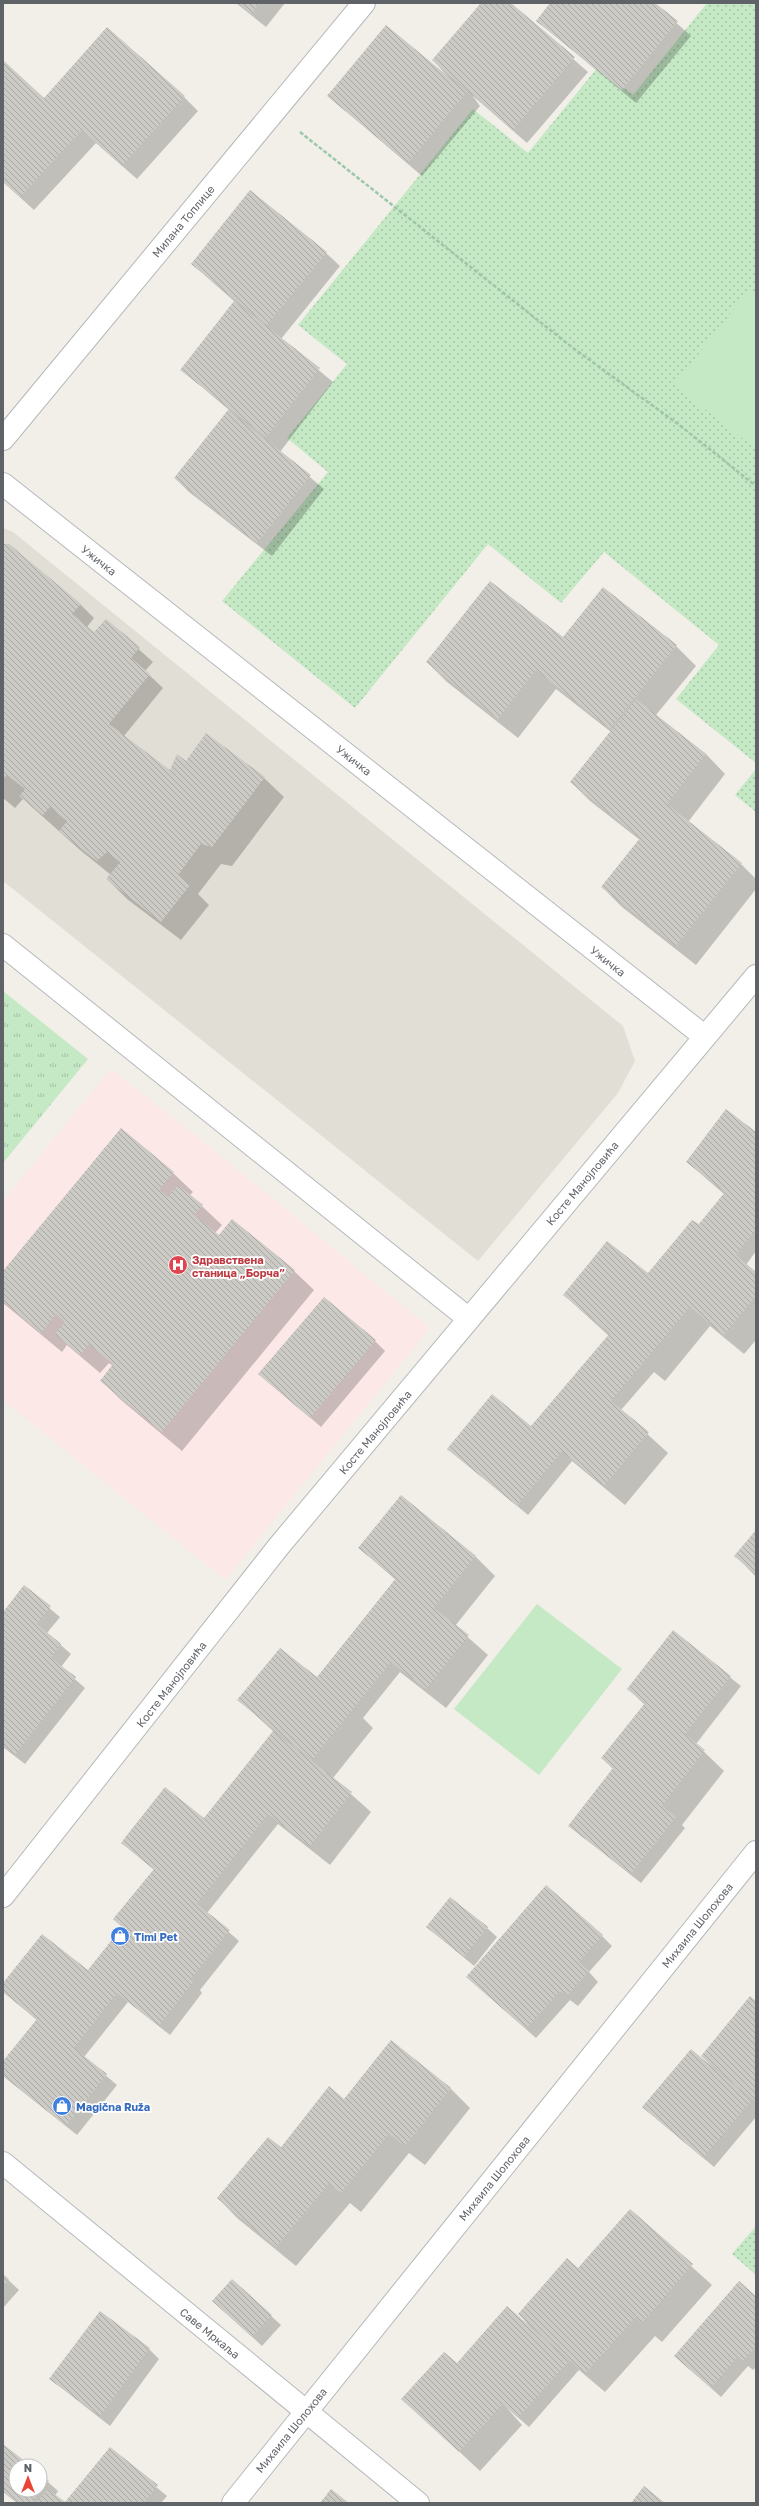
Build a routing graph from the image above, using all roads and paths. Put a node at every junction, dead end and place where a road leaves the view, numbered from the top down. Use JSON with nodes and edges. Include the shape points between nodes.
{"nodes":[{"id":1,"x":364,"y":3,"type":"edge"},
{"id":2,"x":274,"y":111,"type":"junction"},
{"id":3,"x":3,"y":439,"type":"edge"},
{"id":4,"x":3,"y":484,"type":"edge"},
{"id":5,"x":756,"y":486,"type":"edge"},
{"id":6,"x":3,"y":945,"type":"edge"},
{"id":7,"x":756,"y":976,"type":"edge"},
{"id":8,"x":704,"y":1036,"type":"junction"},
{"id":9,"x":469,"y":1319,"type":"junction"},
{"id":10,"x":756,"y":1852,"type":"edge"},
{"id":11,"x":3,"y":1896,"type":"edge"},
{"id":12,"x":3,"y":2163,"type":"edge"},
{"id":13,"x":306,"y":2412,"type":"junction"},
{"id":14,"x":233,"y":2503,"type":"edge"},
{"id":15,"x":418,"y":2503,"type":"edge"}],
"edges":[{"from":1,"to":2,"type":"street","name":"Милана Топлице"},
{"from":2,"to":3,"type":"street","name":"Милана Топлице"},
{"from":2,"to":5,"type":"path","via":[[573,348],[678,424]]},
{"from":4,"to":8,"type":"street","name":"Ужичка"},
{"from":6,"to":9,"type":"street"},
{"from":7,"to":8,"type":"street","name":"Косте Манојловића"},
{"from":8,"to":9,"type":"street","name":"Косте Манојловића"},
{"from":9,"to":11,"type":"street","name":"Косте Манојловића","via":[[279,1546]]},
{"from":10,"to":13,"type":"street","name":"Михаила Шолохова"},
{"from":12,"to":13,"type":"street","name":"Саве Мркаља"},
{"from":13,"to":14,"type":"street","name":"Михаила Шолохова"},
{"from":13,"to":15,"type":"street","name":"Саве Мркаља"}]}
